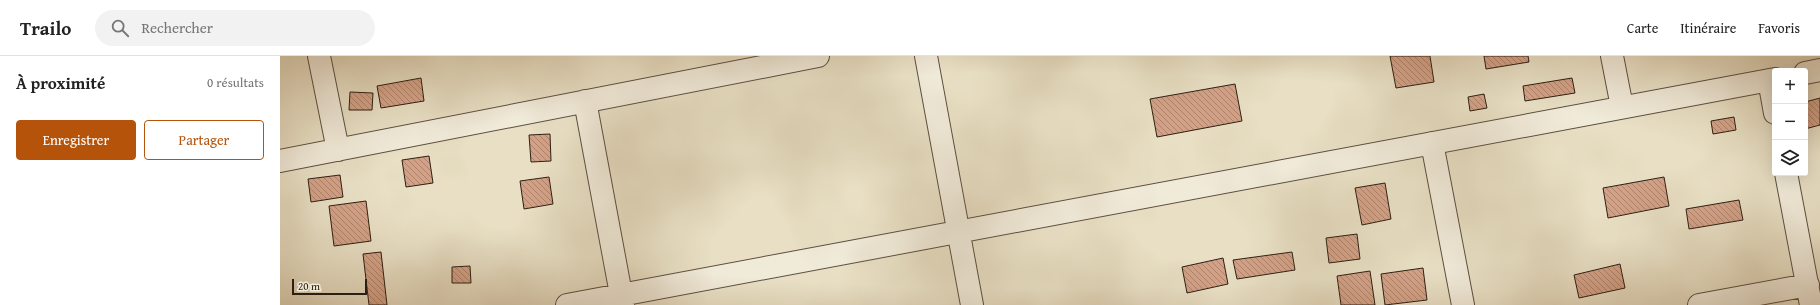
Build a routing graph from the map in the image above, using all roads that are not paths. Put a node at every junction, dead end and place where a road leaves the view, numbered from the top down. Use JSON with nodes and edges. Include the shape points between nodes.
{"nodes":[{"id":1,"x":319,"y":56,"type":"edge"},
{"id":2,"x":818,"y":56,"type":"edge"},
{"id":3,"x":926,"y":56,"type":"edge"},
{"id":4,"x":1612,"y":56,"type":"edge"},
{"id":5,"x":1820,"y":70,"type":"edge"},
{"id":6,"x":1808,"y":72,"type":"edge"},
{"id":7,"x":1772,"y":79,"type":"edge"},
{"id":8,"x":585,"y":101,"type":"junction"},
{"id":9,"x":1622,"y":107,"type":"junction"},
{"id":10,"x":1432,"y":143,"type":"junction"},
{"id":11,"x":338,"y":150,"type":"junction"},
{"id":12,"x":280,"y":161,"type":"edge"},
{"id":13,"x":1787,"y":176,"type":"edge"},
{"id":14,"x":959,"y":232,"type":"junction"},
{"id":15,"x":1810,"y":295,"type":"edge"},
{"id":16,"x":622,"y":300,"type":"edge"},
{"id":17,"x":567,"y":305,"type":"edge"},
{"id":18,"x":972,"y":305,"type":"edge"},
{"id":19,"x":1463,"y":305,"type":"edge"},
{"id":20,"x":1699,"y":305,"type":"edge"}],
"edges":[{"from":1,"to":11,"type":"street"},
{"from":2,"to":8,"type":"street"},
{"from":3,"to":14,"type":"street"},
{"from":4,"to":9,"type":"street"},
{"from":5,"to":6,"type":"street"},
{"from":7,"to":9,"type":"street"},
{"from":8,"to":11,"type":"street"},
{"from":8,"to":16,"type":"street"},
{"from":9,"to":10,"type":"street"},
{"from":10,"to":14,"type":"street"},
{"from":10,"to":19,"type":"street"},
{"from":11,"to":12,"type":"street"},
{"from":13,"to":15,"type":"street"},
{"from":14,"to":16,"type":"street"},
{"from":14,"to":18,"type":"street"},
{"from":15,"to":20,"type":"street"},
{"from":16,"to":17,"type":"street"}]}
